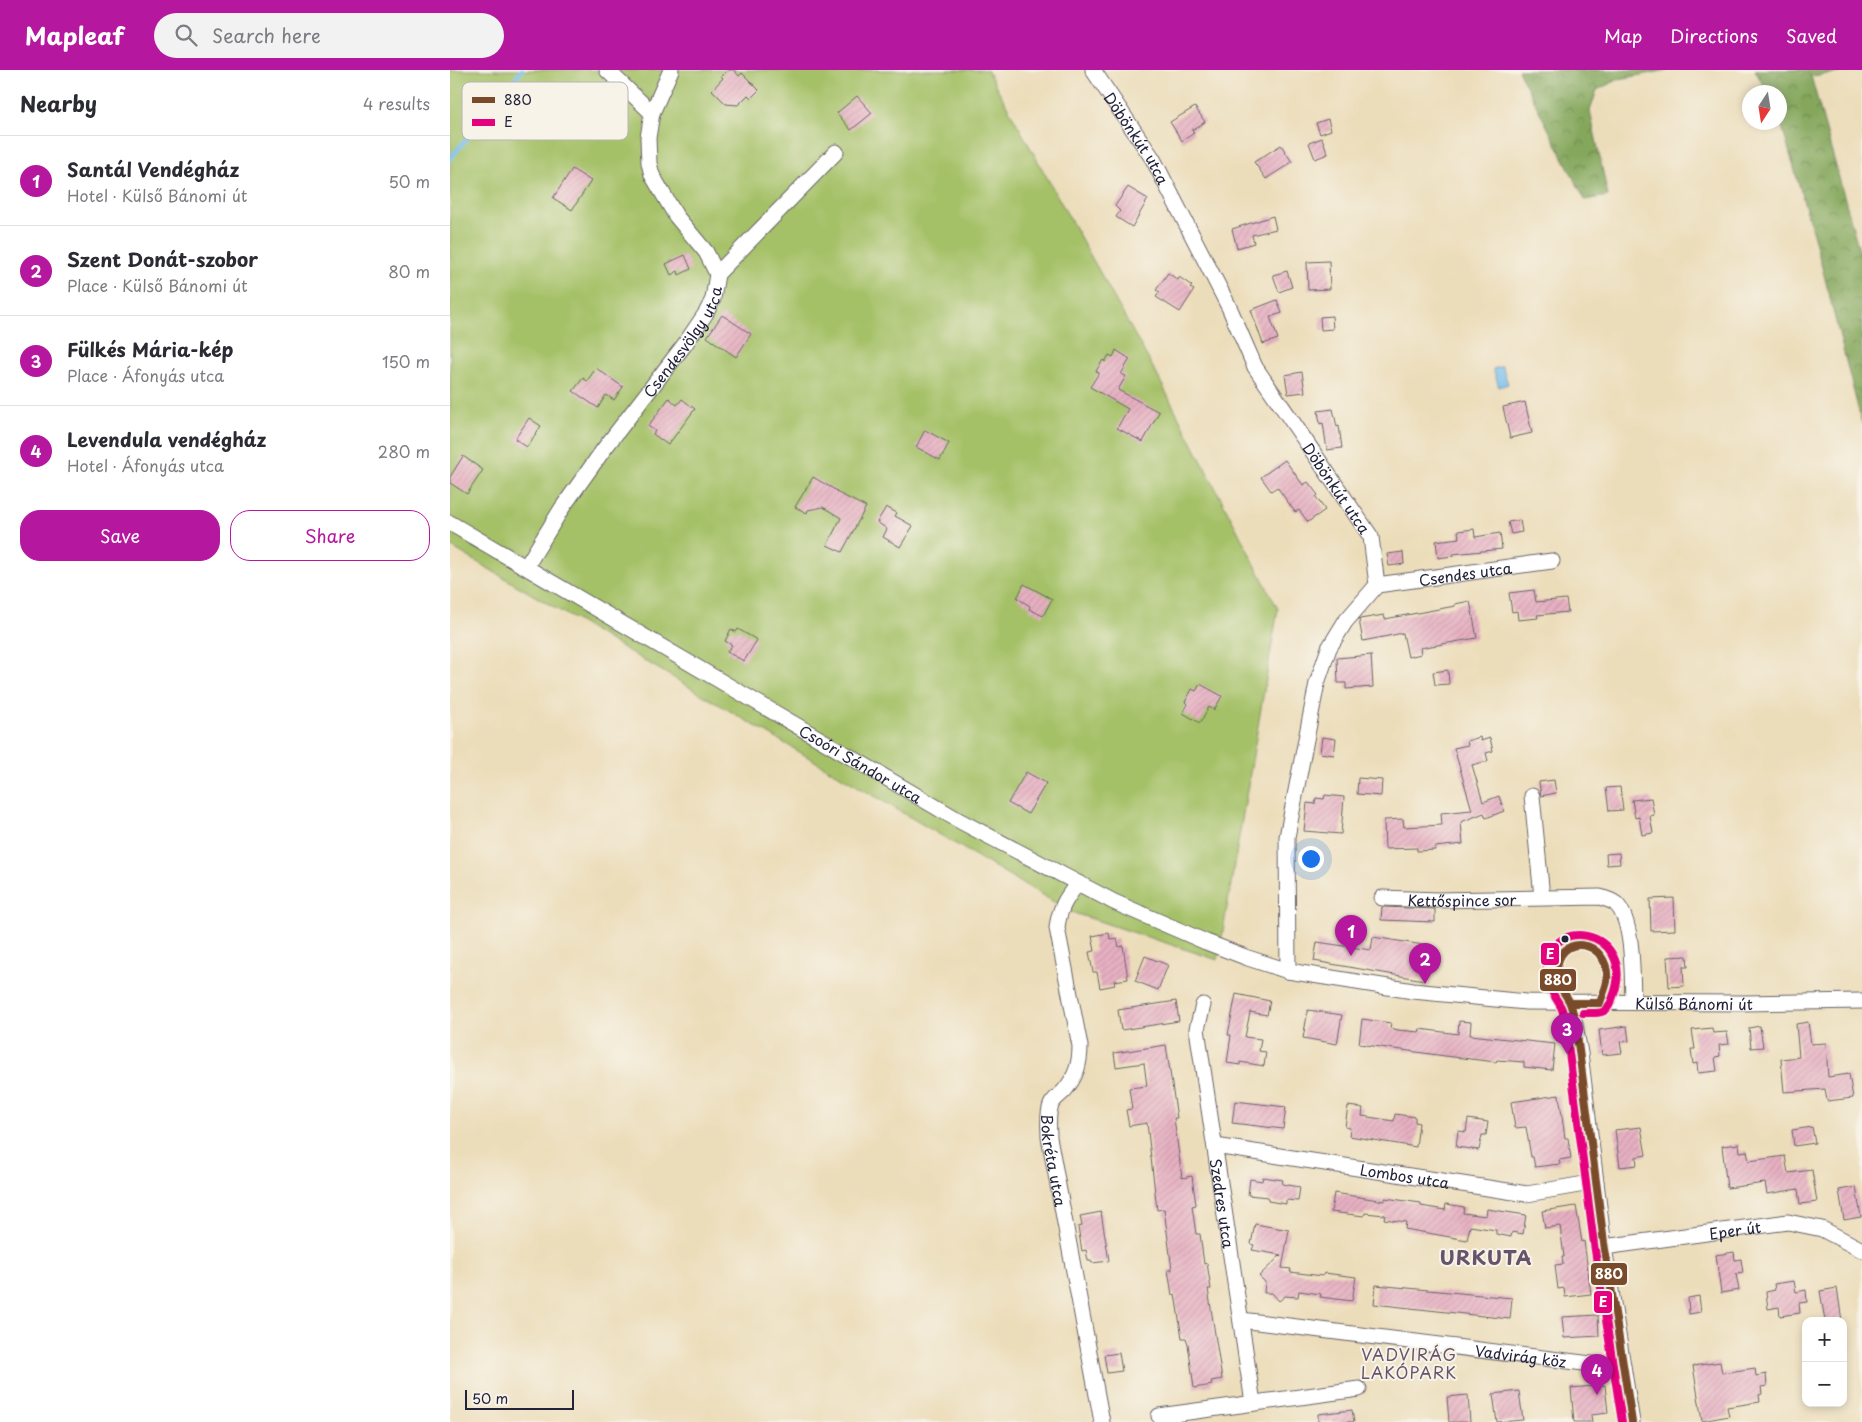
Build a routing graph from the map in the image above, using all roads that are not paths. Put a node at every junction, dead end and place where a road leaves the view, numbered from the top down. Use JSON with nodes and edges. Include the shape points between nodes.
{"nodes":[{"id":1,"x":607,"y":70,"type":"edge"},
{"id":2,"x":671,"y":70,"type":"edge"},
{"id":3,"x":1094,"y":70,"type":"edge"},
{"id":4,"x":620,"y":82,"type":"edge"},
{"id":5,"x":628,"y":90,"type":"edge"},
{"id":6,"x":652,"y":113,"type":"junction"},
{"id":7,"x":836,"y":152,"type":"dead end"},
{"id":8,"x":717,"y":274,"type":"junction"},
{"id":9,"x":450,"y":523,"type":"edge"},
{"id":10,"x":1552,"y":561,"type":"dead end"},
{"id":11,"x":526,"y":566,"type":"junction"},
{"id":12,"x":1377,"y":585,"type":"junction"},
{"id":13,"x":1532,"y":796,"type":"dead end"},
{"id":14,"x":1078,"y":883,"type":"junction"},
{"id":15,"x":1542,"y":897,"type":"junction"},
{"id":16,"x":1382,"y":898,"type":"dead end"},
{"id":17,"x":1288,"y":971,"type":"junction"},
{"id":18,"x":1862,"y":1001,"type":"edge"},
{"id":19,"x":1633,"y":1002,"type":"junction"},
{"id":20,"x":1570,"y":1003,"type":"junction"},
{"id":21,"x":1600,"y":1003,"type":"junction"},
{"id":22,"x":1203,"y":1005,"type":"dead end"},
{"id":23,"x":1215,"y":1146,"type":"junction"},
{"id":24,"x":1596,"y":1182,"type":"junction"},
{"id":25,"x":1604,"y":1247,"type":"junction"},
{"id":26,"x":1862,"y":1250,"type":"edge"},
{"id":27,"x":1241,"y":1320,"type":"junction"},
{"id":28,"x":1623,"y":1368,"type":"junction"},
{"id":29,"x":1359,"y":1389,"type":"dead end"},
{"id":30,"x":1253,"y":1402,"type":"junction"},
{"id":31,"x":1159,"y":1416,"type":"dead end"},
{"id":32,"x":1102,"y":1422,"type":"edge"},
{"id":33,"x":1632,"y":1422,"type":"edge"}],
"edges":[{"from":1,"to":4,"type":"street"},
{"from":2,"to":6,"type":"street","name":"Csendesvölgy utca"},
{"from":3,"to":12,"type":"street","name":"Döbönkút utca","via":[[1153,158],[1229,307],[1255,366],[1371,537]]},
{"from":5,"to":6,"type":"street"},
{"from":6,"to":8,"type":"street","name":"Csendesvölgy utca","via":[[648,138],[652,175],[676,216],[706,252]]},
{"from":7,"to":8,"type":"street"},
{"from":8,"to":11,"type":"street","name":"Csendesvölgy utca","via":[[713,299],[706,313],[562,508]]},
{"from":9,"to":11,"type":"street","name":"Csoóri Sándor utca"},
{"from":10,"to":12,"type":"street","name":"Csendes utca"},
{"from":11,"to":14,"type":"street","name":"Csoóri Sándor utca","via":[[960,821]]},
{"from":12,"to":17,"type":"street","via":[[1345,622],[1329,648],[1317,683],[1286,837]]},
{"from":13,"to":15,"type":"street"},
{"from":14,"to":17,"type":"street","name":"Csoóri Sándor utca","via":[[1206,942]]},
{"from":14,"to":32,"type":"street","name":"Bokréta utca","via":[[1064,900],[1057,928],[1080,1059],[1072,1080],[1051,1104],[1049,1137]]},
{"from":15,"to":16,"type":"street","name":"Kettőspince sor"},
{"from":15,"to":19,"type":"street","name":"Kettőspince sor","via":[[1600,897],[1615,903],[1629,928]]},
{"from":17,"to":20,"type":"street","name":"Külső Bánomi út","via":[[1413,991]]},
{"from":18,"to":19,"type":"street","name":"Külső Bánomi út"},
{"from":19,"to":21,"type":"street","name":"Külső Bánomi út"},
{"from":20,"to":21,"type":"street","name":"Külső Bánomi út"},
{"from":20,"to":21,"type":"lane","via":[[1559,987],[1557,964],[1562,953],[1571,946],[1584,945],[1595,948],[1606,966],[1606,982]]},
{"from":20,"to":24,"type":"street","via":[[1580,1053]]},
{"from":22,"to":23,"type":"street","name":"Szedres utca","via":[[1196,1029]]},
{"from":23,"to":24,"type":"street","name":"Lombos utca","via":[[1527,1194]]},
{"from":23,"to":27,"type":"street","name":"Szedres utca"},
{"from":24,"to":25,"type":"street"},
{"from":25,"to":26,"type":"street","name":"Eper út","via":[[1788,1222],[1822,1229]]},
{"from":25,"to":28,"type":"street"},
{"from":27,"to":28,"type":"street","name":"Vadvirág köz"},
{"from":27,"to":30,"type":"street","name":"Szedres utca"},
{"from":28,"to":33,"type":"street"},
{"from":29,"to":30,"type":"street"},
{"from":30,"to":31,"type":"street"}]}
